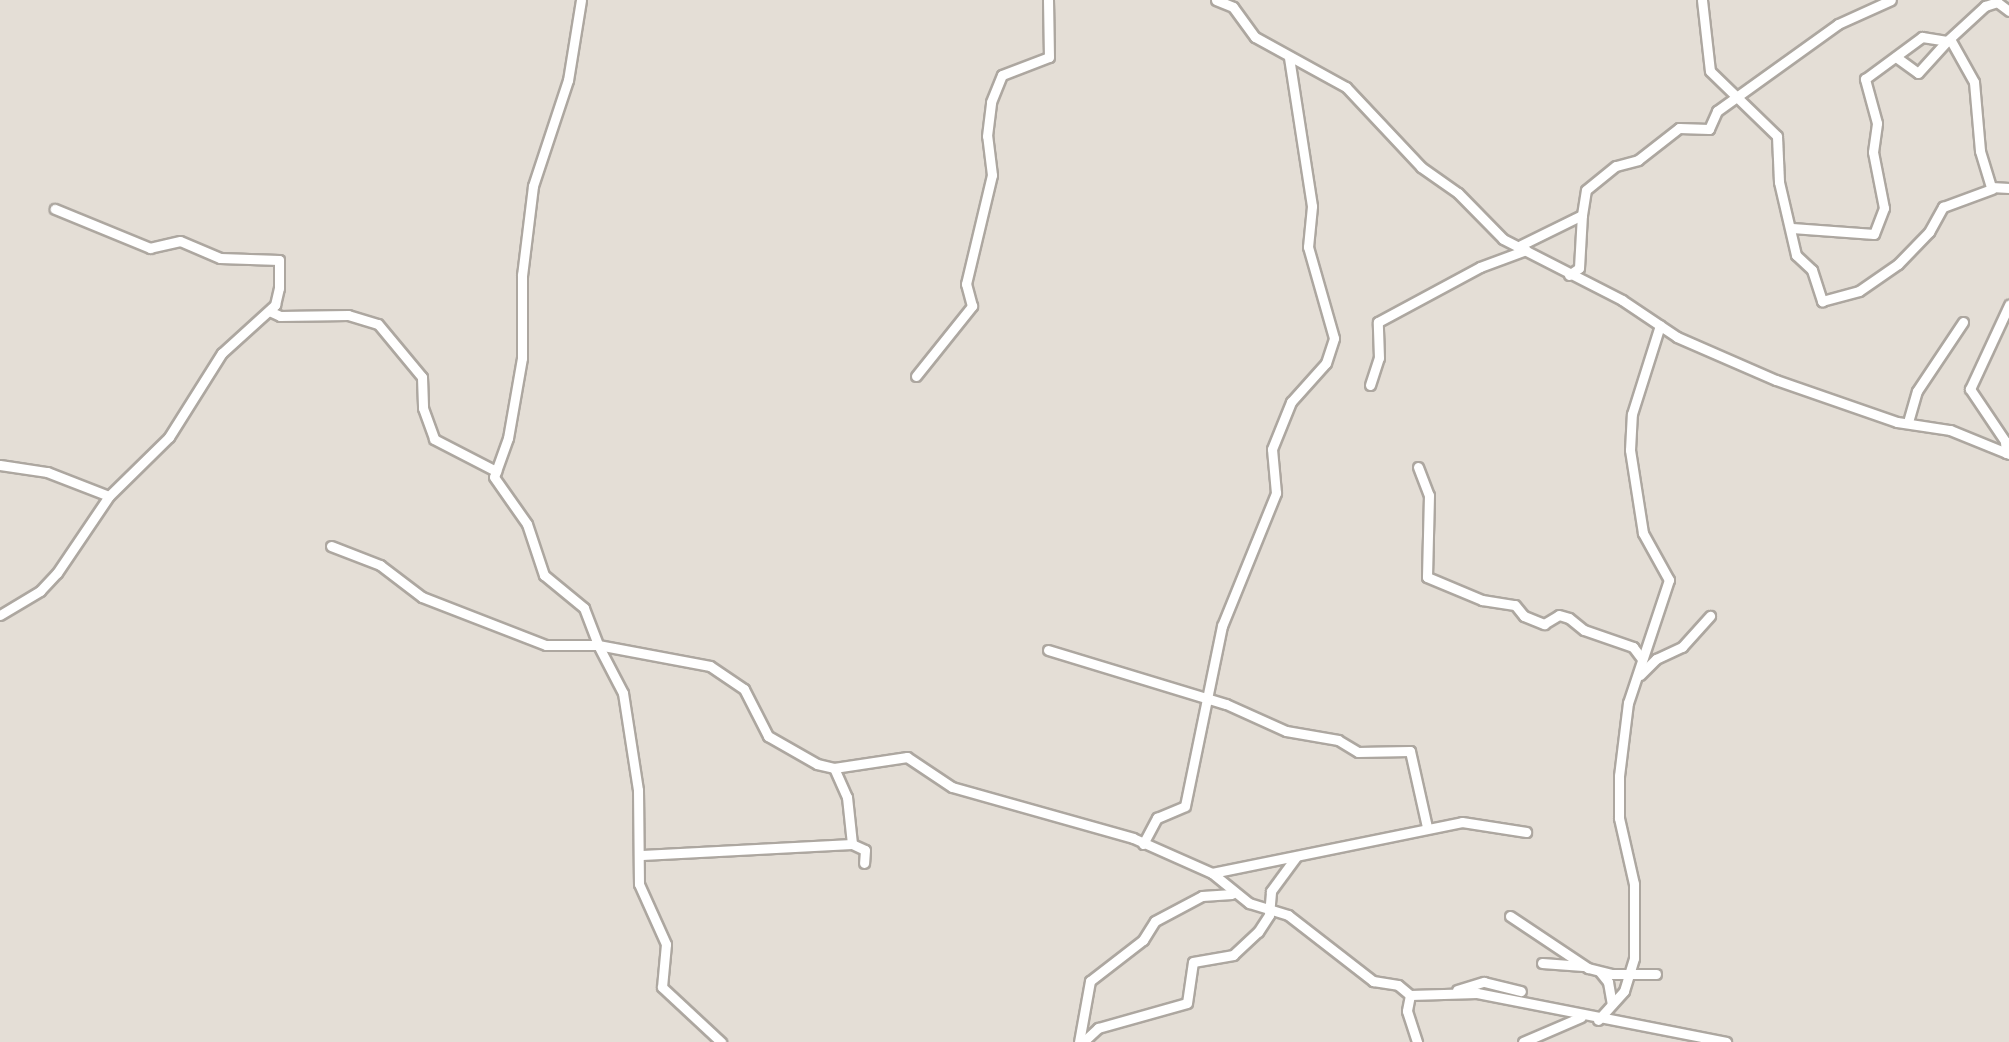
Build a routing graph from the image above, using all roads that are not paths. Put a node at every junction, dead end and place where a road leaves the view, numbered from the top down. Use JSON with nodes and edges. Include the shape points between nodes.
{"nodes":[{"id":1,"x":581,"y":0,"type":"edge"},
{"id":2,"x":1048,"y":0,"type":"edge"},
{"id":3,"x":1216,"y":0,"type":"edge"},
{"id":4,"x":1702,"y":0,"type":"edge"},
{"id":5,"x":1891,"y":0,"type":"edge"},
{"id":6,"x":2009,"y":11,"type":"edge"},
{"id":7,"x":1948,"y":40,"type":"junction"},
{"id":8,"x":1896,"y":57,"type":"junction"},
{"id":9,"x":1289,"y":58,"type":"junction"},
{"id":10,"x":1742,"y":96,"type":"junction"},
{"id":11,"x":2009,"y":188,"type":"edge"},
{"id":12,"x":1992,"y":189,"type":"junction"},
{"id":13,"x":55,"y":209,"type":"dead end"},
{"id":14,"x":1582,"y":215,"type":"junction"},
{"id":15,"x":1792,"y":228,"type":"junction"},
{"id":16,"x":1524,"y":248,"type":"junction"},
{"id":17,"x":1569,"y":275,"type":"junction"},
{"id":18,"x":2009,"y":305,"type":"edge"},
{"id":19,"x":269,"y":311,"type":"junction"},
{"id":20,"x":1963,"y":322,"type":"dead end"},
{"id":21,"x":1660,"y":325,"type":"junction"},
{"id":22,"x":916,"y":376,"type":"dead end"},
{"id":23,"x":1370,"y":385,"type":"dead end"},
{"id":24,"x":1908,"y":422,"type":"junction"},
{"id":25,"x":2007,"y":454,"type":"edge"},
{"id":26,"x":0,"y":465,"type":"edge"},
{"id":27,"x":1418,"y":467,"type":"dead end"},
{"id":28,"x":496,"y":471,"type":"junction"},
{"id":29,"x":109,"y":496,"type":"junction"},
{"id":30,"x":331,"y":546,"type":"dead end"},
{"id":31,"x":0,"y":615,"type":"edge"},
{"id":32,"x":1710,"y":616,"type":"dead end"},
{"id":33,"x":598,"y":645,"type":"junction"},
{"id":34,"x":1048,"y":650,"type":"dead end"},
{"id":35,"x":1642,"y":659,"type":"junction"},
{"id":36,"x":1640,"y":675,"type":"junction"},
{"id":37,"x":1208,"y":698,"type":"junction"},
{"id":38,"x":834,"y":768,"type":"junction"},
{"id":39,"x":1427,"y":827,"type":"junction"},
{"id":40,"x":1526,"y":832,"type":"dead end"},
{"id":41,"x":852,"y":844,"type":"junction"},
{"id":42,"x":1143,"y":844,"type":"junction"},
{"id":43,"x":642,"y":855,"type":"junction"},
{"id":44,"x":1296,"y":857,"type":"junction"},
{"id":45,"x":864,"y":863,"type":"dead end"},
{"id":46,"x":1212,"y":873,"type":"junction"},
{"id":47,"x":1232,"y":894,"type":"junction"},
{"id":48,"x":1270,"y":906,"type":"junction"},
{"id":49,"x":1510,"y":916,"type":"dead end"},
{"id":50,"x":1542,"y":963,"type":"dead end"},
{"id":51,"x":1588,"y":968,"type":"junction"},
{"id":52,"x":1600,"y":972,"type":"junction"},
{"id":53,"x":1656,"y":974,"type":"dead end"},
{"id":54,"x":1631,"y":975,"type":"junction"},
{"id":55,"x":1457,"y":990,"type":"junction"},
{"id":56,"x":1521,"y":991,"type":"dead end"},
{"id":57,"x":1410,"y":995,"type":"junction"},
{"id":58,"x":1612,"y":1004,"type":"junction"},
{"id":59,"x":1582,"y":1017,"type":"junction"},
{"id":60,"x":1598,"y":1020,"type":"junction"},
{"id":61,"x":721,"y":1042,"type":"edge"},
{"id":62,"x":1078,"y":1042,"type":"edge"},
{"id":63,"x":1083,"y":1042,"type":"edge"},
{"id":64,"x":1417,"y":1042,"type":"edge"},
{"id":65,"x":1523,"y":1042,"type":"edge"},
{"id":66,"x":1726,"y":1042,"type":"edge"}],
"edges":[{"from":1,"to":28,"type":"street","via":[[568,80],[533,186],[522,276],[522,358]]},
{"from":2,"to":22,"type":"street","via":[[1049,57],[1002,75],[991,102],[987,136],[992,175],[966,284],[972,306]]},
{"from":3,"to":9,"type":"street","via":[[1233,7],[1255,37]]},
{"from":4,"to":10,"type":"street","via":[[1710,71]]},
{"from":5,"to":10,"type":"street","via":[[1838,24]]},
{"from":6,"to":7,"type":"street","via":[[1997,2],[1985,6]]},
{"from":7,"to":8,"type":"street","via":[[1929,35]]},
{"from":7,"to":8,"type":"street","via":[[1918,73]]},
{"from":7,"to":12,"type":"street","via":[[1974,82],[1980,151]]},
{"from":8,"to":15,"type":"street","via":[[1865,80],[1877,123],[1873,152],[1884,208],[1874,234]]},
{"from":9,"to":16,"type":"street","via":[[1346,87],[1421,166],[1458,193],[1503,239]]},
{"from":9,"to":37,"type":"street","via":[[1312,206],[1308,247],[1334,338],[1326,363],[1291,402],[1272,449],[1276,493],[1222,626]]},
{"from":10,"to":14,"type":"street","via":[[1718,111],[1709,129],[1679,128],[1638,160],[1616,166],[1586,190]]},
{"from":10,"to":15,"type":"street","via":[[1777,136],[1779,182]]},
{"from":11,"to":12,"type":"street"},
{"from":12,"to":15,"type":"street","via":[[1943,207],[1929,232],[1898,264],[1860,291],[1822,301],[1812,270],[1796,255]]},
{"from":13,"to":19,"type":"street","via":[[150,248],[180,241],[220,258],[279,260],[279,288]]},
{"from":14,"to":16,"type":"street"},
{"from":14,"to":17,"type":"street","via":[[1579,268]]},
{"from":16,"to":17,"type":"street"},
{"from":16,"to":23,"type":"street","via":[[1378,322],[1379,358]]},
{"from":17,"to":21,"type":"street"},
{"from":18,"to":25,"type":"street","via":[[1970,390],[2005,441]]},
{"from":19,"to":28,"type":"street","via":[[280,316],[348,315],[378,324],[422,377],[423,408],[434,439]]},
{"from":19,"to":29,"type":"street","via":[[222,352],[169,437]]},
{"from":20,"to":24,"type":"street","via":[[1917,392]]},
{"from":21,"to":24,"type":"street","via":[[1776,380]]},
{"from":21,"to":35,"type":"street","via":[[1629,432],[1643,533],[1669,580]]},
{"from":24,"to":25,"type":"street","via":[[1950,430]]},
{"from":26,"to":29,"type":"street","via":[[46,472]]},
{"from":27,"to":35,"type":"street","via":[[1429,495],[1427,577],[1482,600],[1515,605],[1524,616],[1544,624],[1559,615],[1569,618],[1584,630],[1633,647]]},
{"from":28,"to":33,"type":"street","via":[[500,491],[527,524],[544,575],[584,608]]},
{"from":29,"to":31,"type":"street","via":[[49,582]]},
{"from":30,"to":33,"type":"street","via":[[380,565],[422,597],[546,645]]},
{"from":32,"to":36,"type":"street","via":[[1683,647],[1656,659]]},
{"from":33,"to":38,"type":"street","via":[[710,666],[744,689],[768,736]]},
{"from":33,"to":43,"type":"street","via":[[623,693]]},
{"from":34,"to":37,"type":"street"},
{"from":35,"to":36,"type":"street"},
{"from":36,"to":54,"type":"street","via":[[1625,718],[1618,801],[1634,884]]},
{"from":37,"to":39,"type":"street","via":[[1287,731],[1338,740],[1358,752],[1410,751]]},
{"from":37,"to":42,"type":"street","via":[[1185,806],[1157,818]]},
{"from":38,"to":41,"type":"street","via":[[847,797]]},
{"from":38,"to":42,"type":"street","via":[[907,757],[952,787],[1046,810]]},
{"from":39,"to":40,"type":"street","via":[[1462,822]]},
{"from":39,"to":44,"type":"street"},
{"from":41,"to":43,"type":"street"},
{"from":41,"to":45,"type":"street","via":[[865,850]]},
{"from":42,"to":46,"type":"street"},
{"from":43,"to":61,"type":"street","via":[[639,884],[666,944],[662,987]]},
{"from":44,"to":46,"type":"street"},
{"from":44,"to":48,"type":"street","via":[[1282,871]]},
{"from":46,"to":47,"type":"street"},
{"from":47,"to":48,"type":"street"},
{"from":47,"to":62,"type":"street","via":[[1202,896],[1155,921],[1143,940],[1090,981]]},
{"from":48,"to":57,"type":"street","via":[[1303,923],[1373,981],[1398,985]]},
{"from":48,"to":63,"type":"street","via":[[1266,921],[1233,956],[1193,962],[1187,1003],[1098,1028]]},
{"from":49,"to":51,"type":"street"},
{"from":50,"to":51,"type":"street"},
{"from":51,"to":52,"type":"street"},
{"from":52,"to":54,"type":"street"},
{"from":52,"to":58,"type":"street","via":[[1608,982]]},
{"from":53,"to":54,"type":"street"},
{"from":54,"to":58,"type":"street"},
{"from":55,"to":56,"type":"street","via":[[1484,982]]},
{"from":55,"to":57,"type":"street"},
{"from":55,"to":59,"type":"street"},
{"from":57,"to":64,"type":"street","via":[[1407,1011]]},
{"from":58,"to":60,"type":"street"},
{"from":59,"to":60,"type":"street"},
{"from":59,"to":65,"type":"street"},
{"from":60,"to":66,"type":"street"}]}
